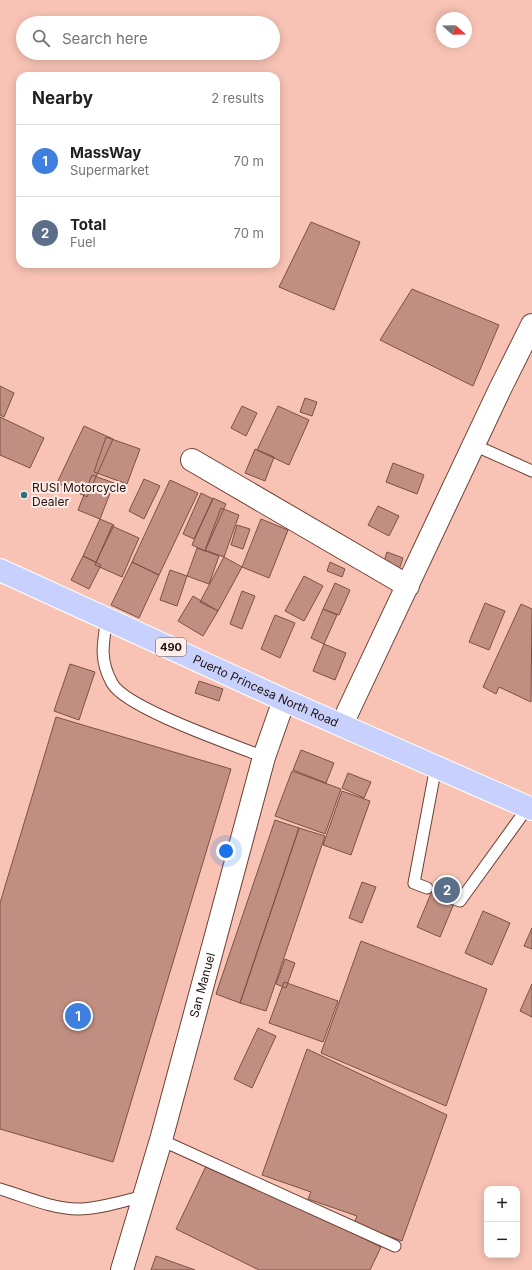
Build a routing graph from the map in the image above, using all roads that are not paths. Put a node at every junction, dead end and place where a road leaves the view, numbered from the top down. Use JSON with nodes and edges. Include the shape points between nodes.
{"nodes":[{"id":1,"x":532,"y":326,"type":"edge"},
{"id":2,"x":474,"y":445,"type":"junction"},
{"id":3,"x":192,"y":460,"type":"dead end"},
{"id":4,"x":532,"y":471,"type":"edge"},
{"id":5,"x":0,"y":570,"type":"edge"},
{"id":6,"x":408,"y":586,"type":"junction"},
{"id":7,"x":107,"y":618,"type":"junction"},
{"id":8,"x":284,"y":700,"type":"junction"},
{"id":9,"x":342,"y":724,"type":"junction"},
{"id":10,"x":264,"y":756,"type":"junction"},
{"id":11,"x":436,"y":766,"type":"junction"},
{"id":12,"x":530,"y":808,"type":"edge"},
{"id":13,"x":427,"y":888,"type":"dead end"},
{"id":14,"x":452,"y":898,"type":"dead end"},
{"id":15,"x":161,"y":1140,"type":"junction"},
{"id":16,"x":0,"y":1189,"type":"edge"},
{"id":17,"x":144,"y":1196,"type":"junction"},
{"id":18,"x":395,"y":1246,"type":"dead end"},
{"id":19,"x":122,"y":1270,"type":"edge"}],
"edges":[{"from":1,"to":2,"type":"street"},
{"from":2,"to":4,"type":"lane"},
{"from":2,"to":6,"type":"street"},
{"from":3,"to":6,"type":"street"},
{"from":5,"to":7,"type":"main road","name":"Puerto Princesa North Road","number":"490"},
{"from":6,"to":9,"type":"street"},
{"from":7,"to":8,"type":"main road","name":"Puerto Princesa North Road","number":"490"},
{"from":7,"to":10,"type":"lane","via":[[102,653],[112,685],[134,703]]},
{"from":8,"to":9,"type":"main road","name":"Puerto Princesa North Road","number":"490"},
{"from":8,"to":10,"type":"street","name":"San Manuel"},
{"from":9,"to":11,"type":"main road","name":"Puerto Princesa North Road","number":"490"},
{"from":10,"to":15,"type":"street","name":"San Manuel"},
{"from":11,"to":12,"type":"main road","name":"Puerto Princesa North Road","number":"490"},
{"from":11,"to":13,"type":"lane","via":[[414,883]]},
{"from":12,"to":14,"type":"lane","via":[[460,901]]},
{"from":15,"to":17,"type":"street","name":"San Manuel"},
{"from":15,"to":18,"type":"lane"},
{"from":16,"to":17,"type":"lane","via":[[48,1204],[77,1209]]},
{"from":17,"to":19,"type":"street","name":"San Manuel"}]}
